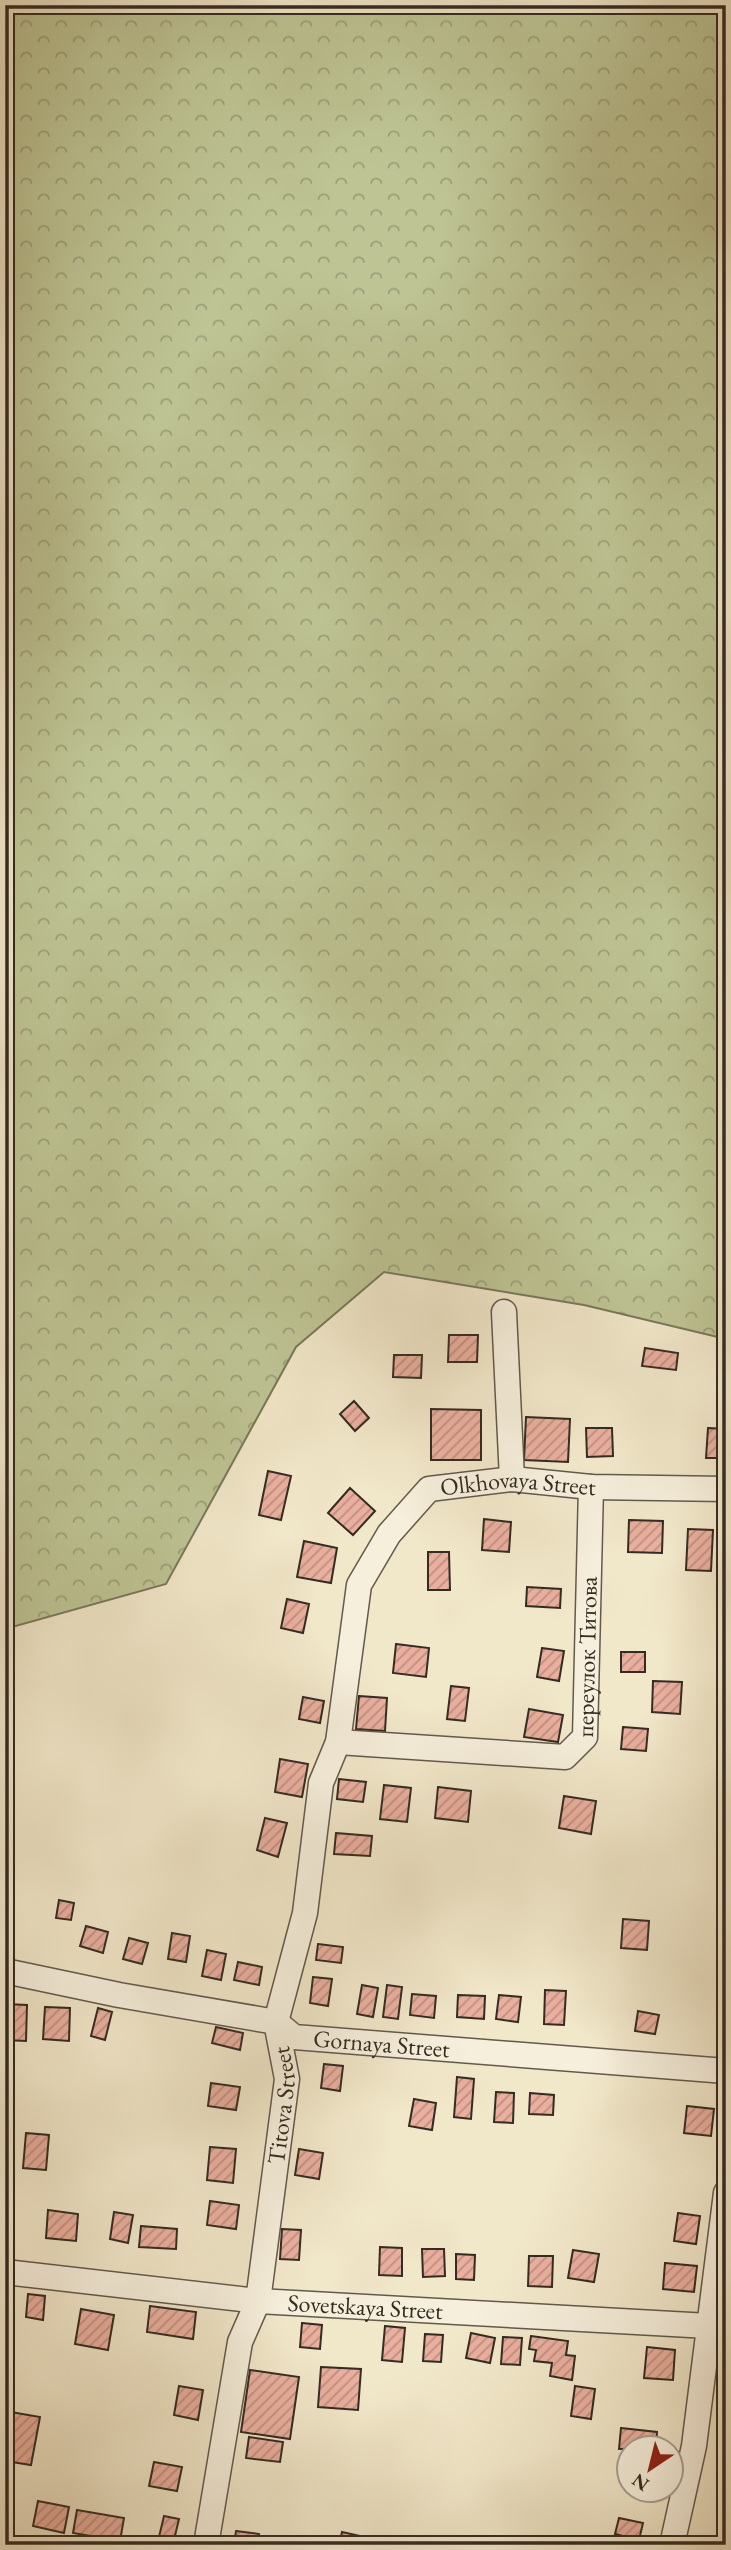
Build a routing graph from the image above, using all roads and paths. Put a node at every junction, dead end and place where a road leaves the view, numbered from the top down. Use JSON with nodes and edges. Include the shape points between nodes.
{"nodes":[{"id":1,"x":504,"y":1312,"type":"dead end"},
{"id":2,"x":512,"y":1479,"type":"junction"},
{"id":3,"x":591,"y":1487,"type":"junction"},
{"id":4,"x":726,"y":1489,"type":"edge"},
{"id":5,"x":359,"y":1584,"type":"joint"},
{"id":6,"x":338,"y":1742,"type":"junction"},
{"id":7,"x":5,"y":1972,"type":"edge"},
{"id":8,"x":276,"y":2022,"type":"junction"},
{"id":9,"x":726,"y":2071,"type":"edge"},
{"id":10,"x":726,"y":2193,"type":"edge"},
{"id":11,"x":5,"y":2272,"type":"edge"},
{"id":12,"x":258,"y":2301,"type":"junction"},
{"id":13,"x":717,"y":2327,"type":"edge"},
{"id":14,"x":206,"y":2545,"type":"edge"},
{"id":15,"x":672,"y":2545,"type":"edge"}],
"edges":[{"from":1,"to":2,"type":"street"},
{"from":2,"to":3,"type":"street","name":"Olkhovaya Street"},
{"from":2,"to":5,"type":"street","name":"Olkhovaya Street","via":[[429,1489],[389,1534]]},
{"from":3,"to":4,"type":"street","name":"Olkhovaya Street"},
{"from":3,"to":6,"type":"street","name":"переулок Титова","via":[[585,1737],[565,1758]]},
{"from":5,"to":6,"type":"street","name":"Titova Street"},
{"from":6,"to":8,"type":"street","name":"Titova Street","via":[[321,1783],[305,1913]]},
{"from":7,"to":8,"type":"street","name":"Gornaya Street"},
{"from":8,"to":9,"type":"street","name":"Gornaya Street","via":[[293,2037]]},
{"from":8,"to":12,"type":"street","name":"Titova Street","via":[[287,2079]]},
{"from":10,"to":13,"type":"street"},
{"from":11,"to":12,"type":"street","name":"Sovetskaya Street"},
{"from":12,"to":13,"type":"street","name":"Sovetskaya Street"},
{"from":12,"to":14,"type":"street","name":"Titova Street","via":[[240,2342]]},
{"from":13,"to":15,"type":"street"}]}
